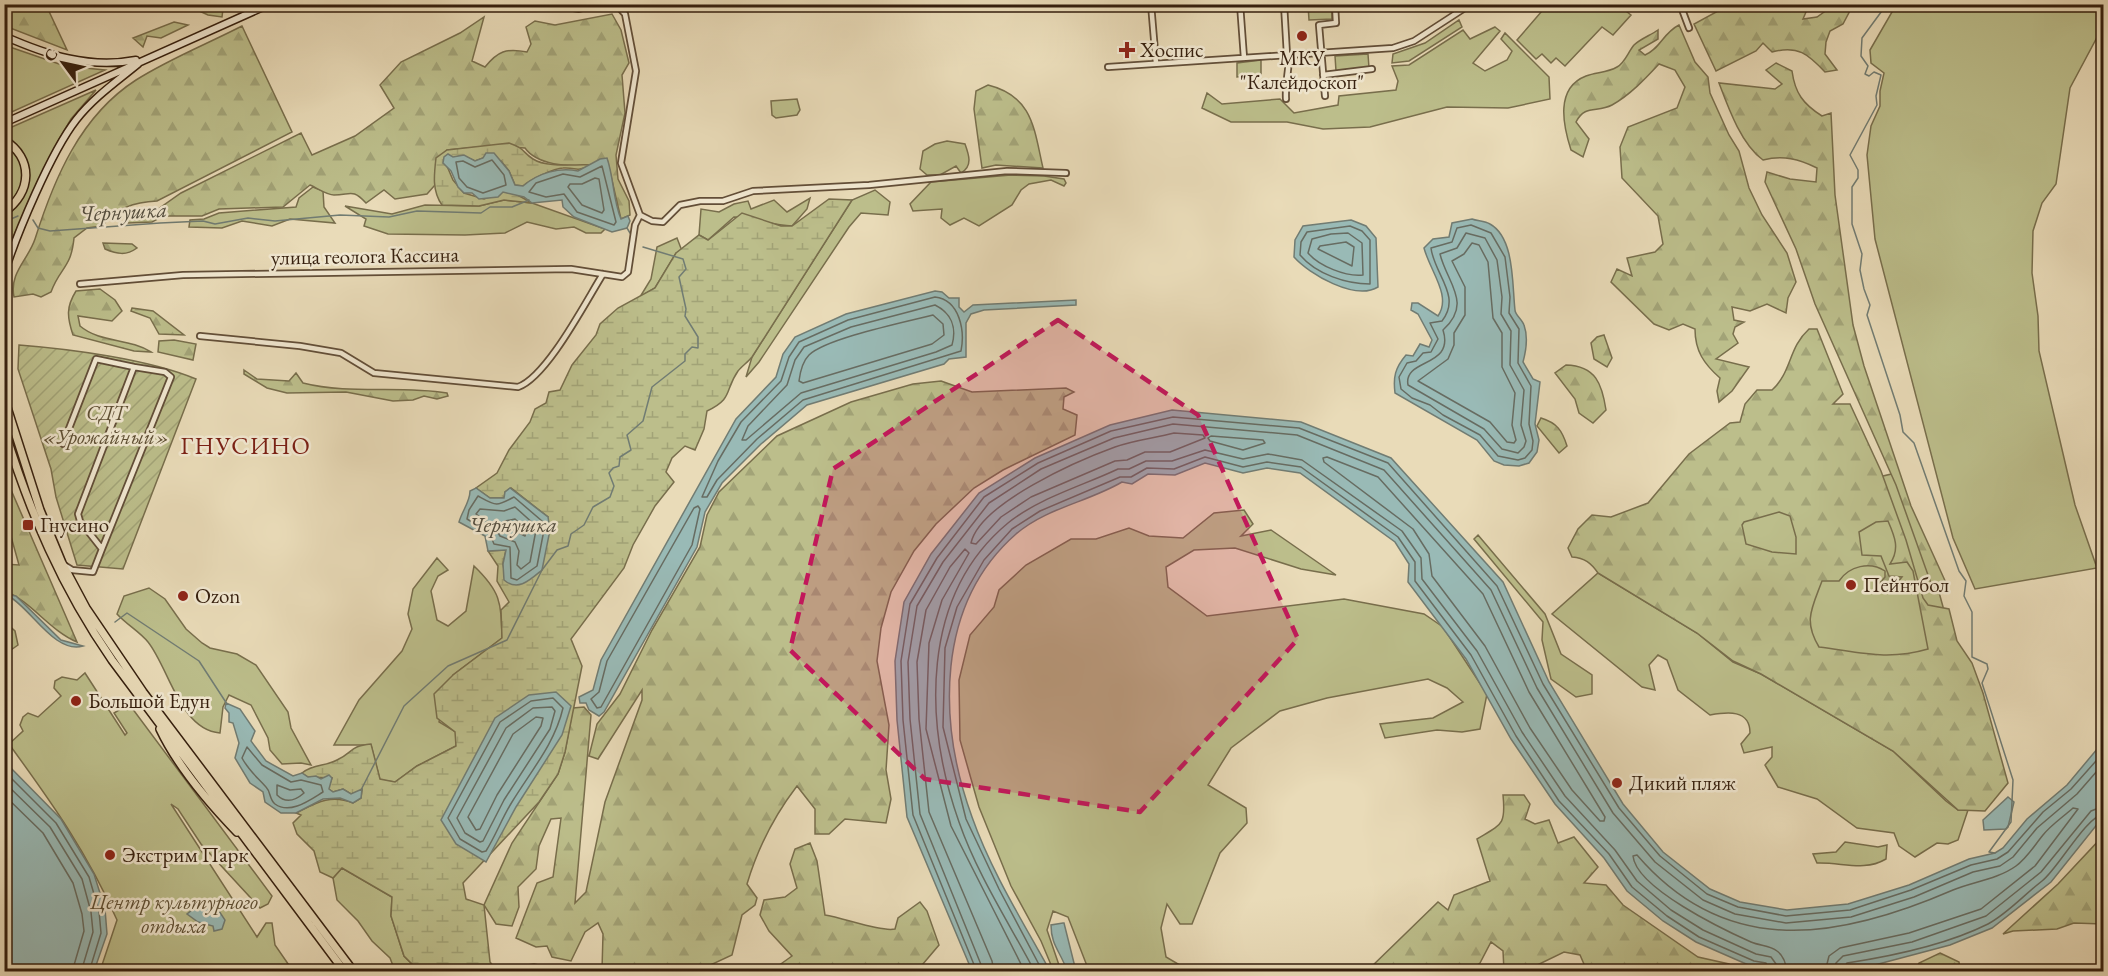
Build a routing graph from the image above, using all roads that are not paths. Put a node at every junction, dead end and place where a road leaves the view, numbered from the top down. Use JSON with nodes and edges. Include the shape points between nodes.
{"nodes":[{"id":1,"x":270,"y":4,"type":"edge"},
{"id":2,"x":550,"y":4,"type":"edge"},
{"id":3,"x":598,"y":4,"type":"edge"},
{"id":4,"x":616,"y":4,"type":"edge"},
{"id":5,"x":1151,"y":4,"type":"edge"},
{"id":6,"x":1240,"y":4,"type":"edge"},
{"id":7,"x":1284,"y":4,"type":"edge"},
{"id":8,"x":1335,"y":4,"type":"edge"},
{"id":9,"x":1471,"y":4,"type":"edge"},
{"id":10,"x":1680,"y":4,"type":"edge"},
{"id":11,"x":1689,"y":28,"type":"dead end"},
{"id":12,"x":4,"y":36,"type":"edge"},
{"id":13,"x":1320,"y":53,"type":"junction"},
{"id":14,"x":1288,"y":55,"type":"junction"},
{"id":15,"x":145,"y":58,"type":"junction"},
{"id":16,"x":1244,"y":58,"type":"junction"},
{"id":17,"x":1156,"y":63,"type":"junction"},
{"id":18,"x":1107,"y":67,"type":"dead end"},
{"id":19,"x":1372,"y":69,"type":"dead end"},
{"id":20,"x":1323,"y":75,"type":"junction"},
{"id":21,"x":1325,"y":96,"type":"dead end"},
{"id":22,"x":1286,"y":99,"type":"dead end"},
{"id":23,"x":4,"y":123,"type":"edge"},
{"id":24,"x":4,"y":140,"type":"edge"},
{"id":25,"x":1066,"y":173,"type":"dead end"},
{"id":26,"x":4,"y":212,"type":"edge"},
{"id":27,"x":640,"y":215,"type":"junction"},
{"id":28,"x":4,"y":274,"type":"edge"},
{"id":29,"x":603,"y":274,"type":"junction"},
{"id":30,"x":80,"y":284,"type":"dead end"},
{"id":31,"x":200,"y":336,"type":"dead end"},
{"id":32,"x":134,"y":367,"type":"junction"},
{"id":33,"x":4,"y":397,"type":"edge"},
{"id":34,"x":4,"y":429,"type":"edge"},
{"id":35,"x":63,"y":444,"type":"dead end"},
{"id":36,"x":102,"y":549,"type":"junction"},
{"id":37,"x":62,"y":563,"type":"junction"},
{"id":38,"x":345,"y":972,"type":"edge"},
{"id":39,"x":354,"y":972,"type":"edge"}],
"edges":[{"from":1,"to":15,"type":"main road"},
{"from":2,"to":3,"type":"street","via":[[579,9]]},
{"from":4,"to":27,"type":"street","via":[[625,14],[636,71],[621,163]]},
{"from":5,"to":17,"type":"street"},
{"from":6,"to":16,"type":"street"},
{"from":7,"to":14,"type":"street"},
{"from":8,"to":13,"type":"street","via":[[1336,23],[1319,25]]},
{"from":9,"to":13,"type":"street","via":[[1414,41],[1393,48]]},
{"from":10,"to":11,"type":"street"},
{"from":12,"to":15,"type":"main road","via":[[76,61],[104,64]]},
{"from":13,"to":14,"type":"street"},
{"from":13,"to":20,"type":"street"},
{"from":14,"to":16,"type":"street"},
{"from":14,"to":22,"type":"street"},
{"from":15,"to":23,"type":"main road"},
{"from":15,"to":28,"type":"main road","via":[[90,104],[68,132]]},
{"from":16,"to":17,"type":"street"},
{"from":17,"to":18,"type":"street"},
{"from":19,"to":20,"type":"street"},
{"from":20,"to":21,"type":"street"},
{"from":24,"to":26,"type":"highway","via":[[20,152],[27,168],[23,191]]},
{"from":25,"to":27,"type":"street","via":[[1007,171],[869,185],[753,191],[723,201],[680,205],[663,222]]},
{"from":27,"to":29,"type":"street","name":"улица геолога Кассина","via":[[628,272],[622,277]]},
{"from":29,"to":30,"type":"street","name":"улица геолога Кассина","via":[[571,269],[194,275]]},
{"from":29,"to":31,"type":"street","via":[[549,359],[532,380],[518,387],[374,373],[341,353]]},
{"from":32,"to":35,"type":"street","via":[[96,359]]},
{"from":32,"to":36,"type":"street","via":[[78,513]]},
{"from":32,"to":36,"type":"street","via":[[165,372],[171,377]]},
{"from":33,"to":37,"type":"highway","via":[[31,485]]},
{"from":34,"to":38,"type":"highway","via":[[32,513],[64,582],[95,635]]},
{"from":36,"to":37,"type":"street","via":[[93,572],[72,570]]},
{"from":37,"to":39,"type":"highway","via":[[117,656]]}]}
